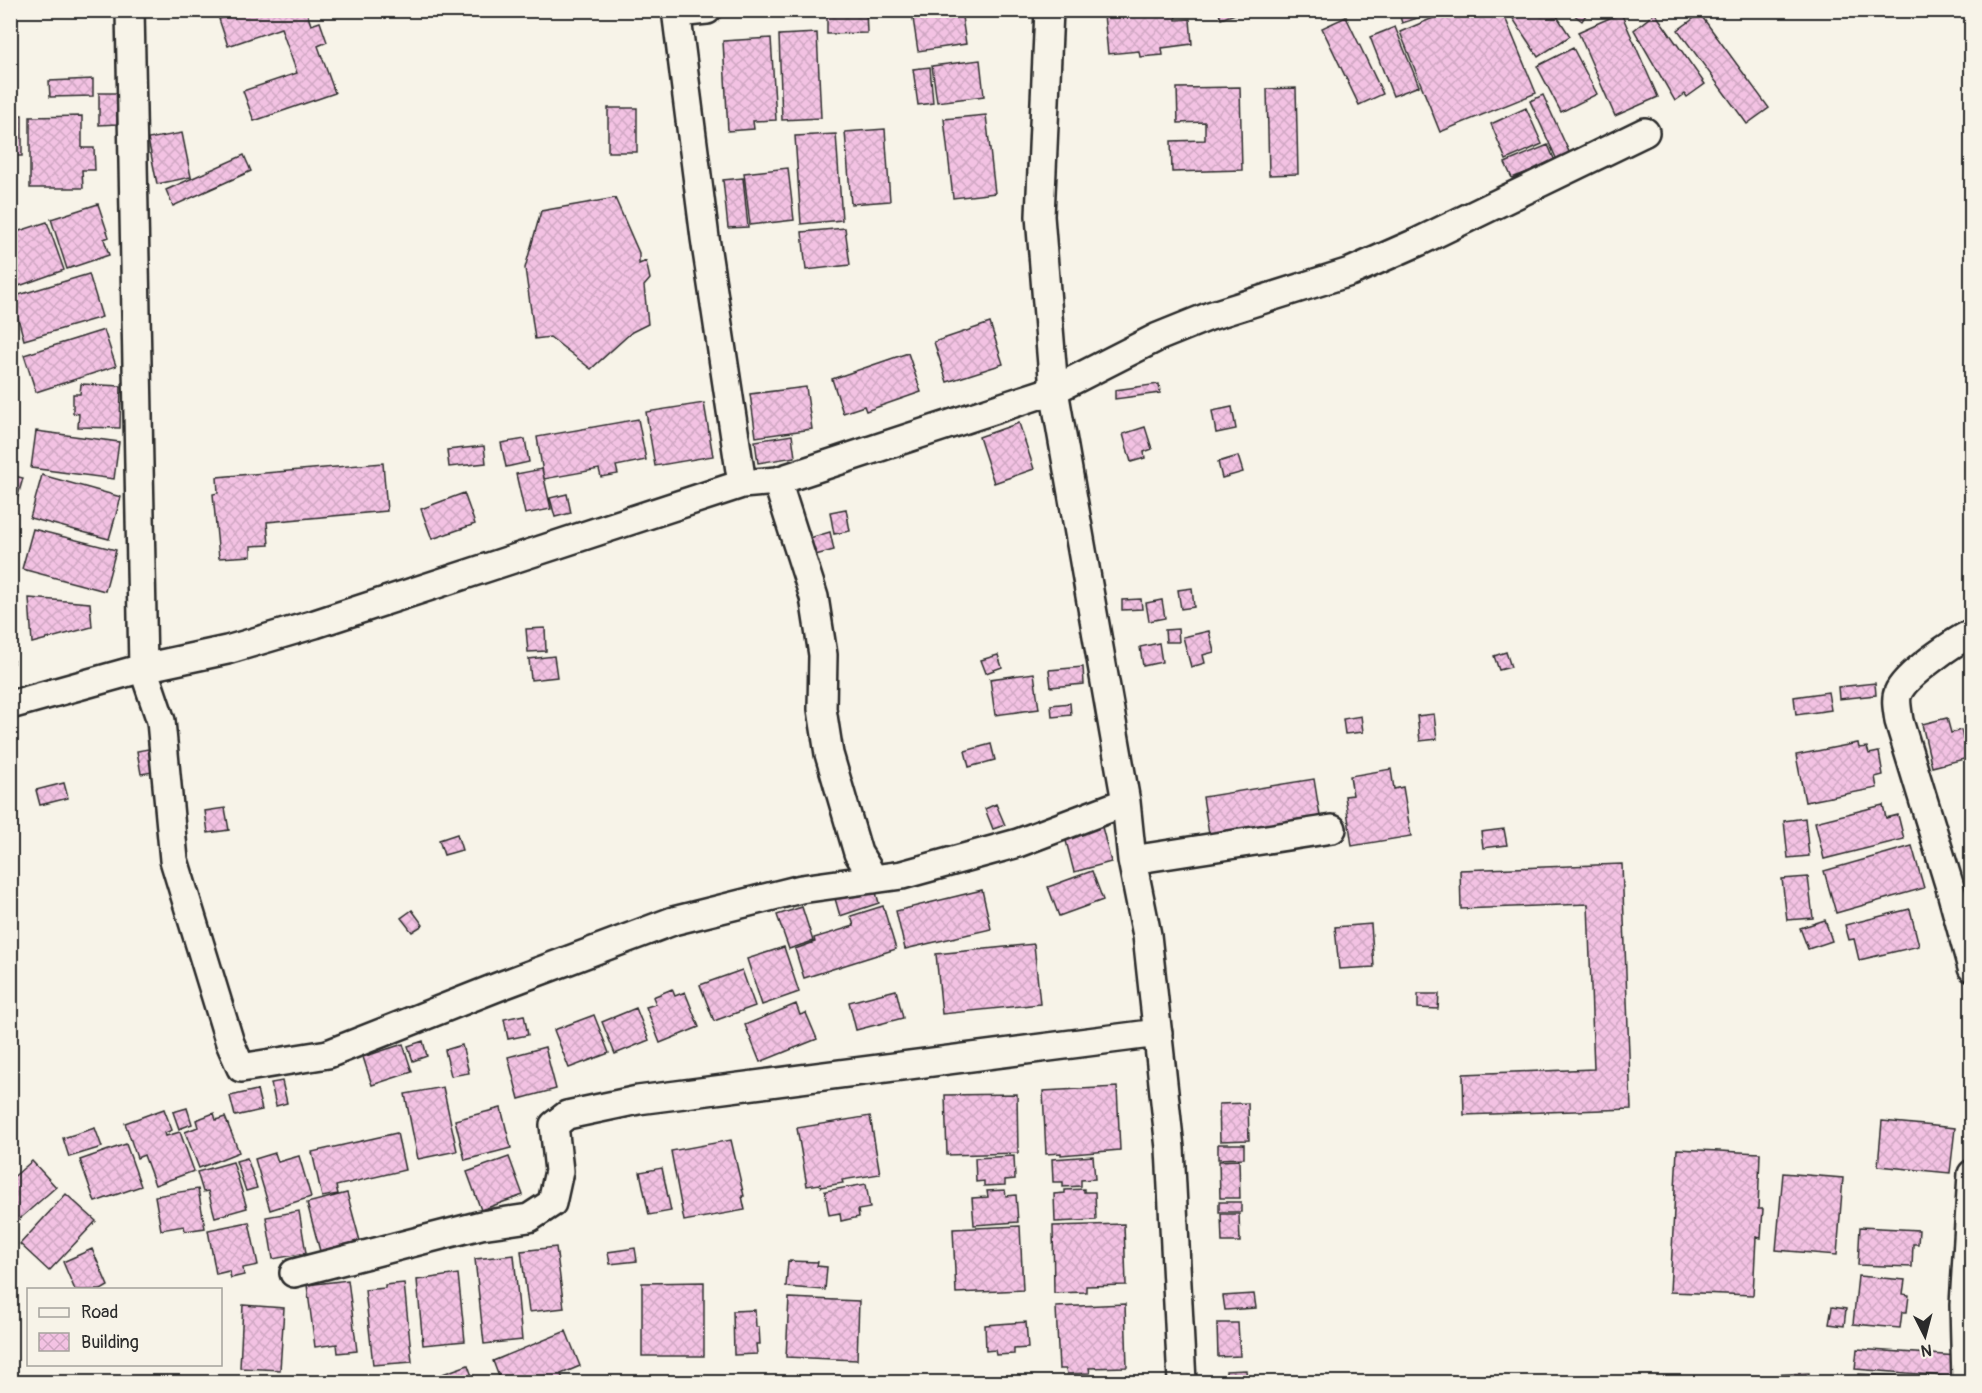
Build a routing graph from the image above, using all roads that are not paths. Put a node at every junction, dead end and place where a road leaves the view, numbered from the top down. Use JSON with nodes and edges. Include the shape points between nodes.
{"nodes":[{"id":1,"x":130,"y":10,"type":"edge"},
{"id":2,"x":707,"y":10,"type":"edge"},
{"id":3,"x":1049,"y":10,"type":"edge"},
{"id":4,"x":676,"y":12,"type":"edge"},
{"id":5,"x":1645,"y":132,"type":"dead end"},
{"id":6,"x":1054,"y":390,"type":"junction"},
{"id":7,"x":777,"y":481,"type":"junction"},
{"id":8,"x":742,"y":484,"type":"junction"},
{"id":9,"x":1971,"y":633,"type":"edge"},
{"id":10,"x":143,"y":668,"type":"junction"},
{"id":11,"x":10,"y":705,"type":"edge"},
{"id":12,"x":1126,"y":802,"type":"junction"},
{"id":13,"x":1332,"y":829,"type":"dead end"},
{"id":14,"x":1132,"y":860,"type":"junction"},
{"id":15,"x":874,"y":879,"type":"junction"},
{"id":16,"x":1971,"y":968,"type":"edge"},
{"id":17,"x":1158,"y":1034,"type":"junction"},
{"id":18,"x":1971,"y":1174,"type":"edge"},
{"id":19,"x":294,"y":1273,"type":"dead end"},
{"id":20,"x":1182,"y":1383,"type":"edge"},
{"id":21,"x":1966,"y":1383,"type":"edge"}],
"edges":[{"from":1,"to":10,"type":"street"},
{"from":2,"to":4,"type":"street"},
{"from":3,"to":6,"type":"street","via":[[1040,216]]},
{"from":4,"to":8,"type":"street"},
{"from":5,"to":6,"type":"street","via":[[1350,272],[1210,316],[1158,337]]},
{"from":6,"to":7,"type":"street"},
{"from":6,"to":12,"type":"street"},
{"from":7,"to":8,"type":"street"},
{"from":7,"to":15,"type":"street","via":[[814,597],[823,655],[822,709],[829,754],[858,853]]},
{"from":8,"to":10,"type":"street","via":[[315,624],[227,650]]},
{"from":9,"to":16,"type":"street","via":[[1910,676],[1898,693],[1899,721]]},
{"from":10,"to":11,"type":"street"},
{"from":10,"to":15,"type":"street","via":[[161,722],[174,860],[241,1068],[328,1054],[673,921],[801,889]]},
{"from":12,"to":14,"type":"street"},
{"from":12,"to":15,"type":"street","via":[[1018,843]]},
{"from":13,"to":14,"type":"street"},
{"from":14,"to":17,"type":"street","via":[[1147,935]]},
{"from":17,"to":19,"type":"street","via":[[737,1086],[567,1115],[554,1125],[559,1171],[552,1203],[528,1218],[481,1225]]},
{"from":17,"to":20,"type":"street","via":[[1170,1148]]},
{"from":18,"to":21,"type":"street","via":[[1964,1305]]}]}
